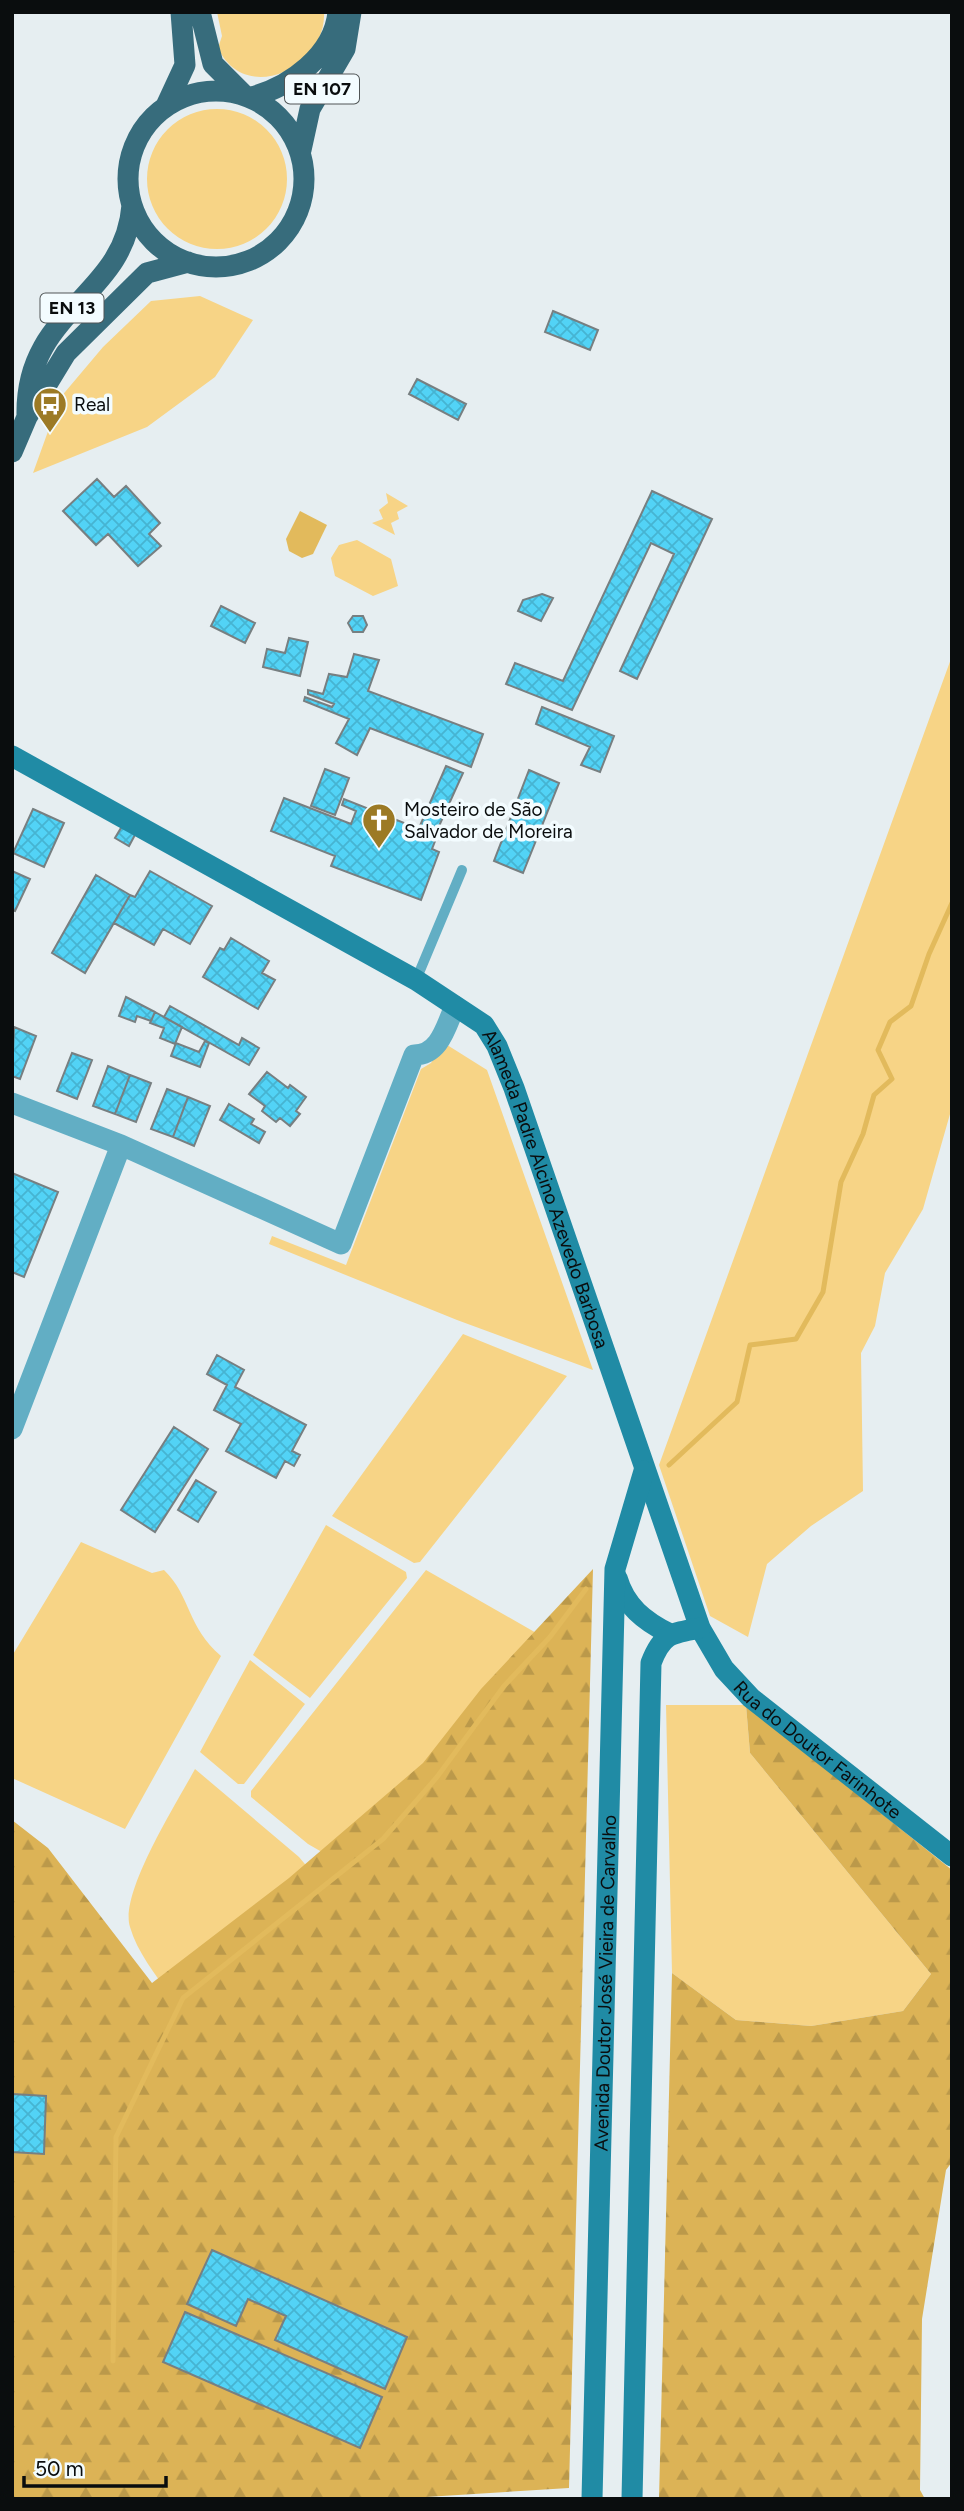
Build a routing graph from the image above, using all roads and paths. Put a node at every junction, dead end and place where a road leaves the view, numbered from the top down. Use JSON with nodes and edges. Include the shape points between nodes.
{"nodes":[{"id":1,"x":180,"y":12,"type":"edge"},
{"id":2,"x":200,"y":12,"type":"edge"},
{"id":3,"x":338,"y":12,"type":"edge"},
{"id":4,"x":351,"y":12,"type":"edge"},
{"id":5,"x":247,"y":96,"type":"junction"},
{"id":6,"x":166,"y":106,"type":"junction"},
{"id":7,"x":301,"y":150,"type":"junction"},
{"id":8,"x":132,"y":205,"type":"junction"},
{"id":9,"x":188,"y":262,"type":"junction"},
{"id":10,"x":20,"y":414,"type":"edge"},
{"id":11,"x":12,"y":452,"type":"edge"},
{"id":12,"x":12,"y":756,"type":"edge"},
{"id":13,"x":462,"y":870,"type":"dead end"},
{"id":14,"x":416,"y":980,"type":"junction"},
{"id":15,"x":455,"y":1006,"type":"junction"},
{"id":16,"x":12,"y":1102,"type":"edge"},
{"id":17,"x":121,"y":1145,"type":"junction"},
{"id":18,"x":12,"y":1429,"type":"edge"},
{"id":19,"x":644,"y":1471,"type":"junction"},
{"id":20,"x":615,"y":1569,"type":"junction"},
{"id":21,"x":700,"y":1628,"type":"junction"},
{"id":22,"x":670,"y":1634,"type":"junction"},
{"id":23,"x":952,"y":1856,"type":"edge"},
{"id":24,"x":592,"y":2499,"type":"edge"},
{"id":25,"x":632,"y":2499,"type":"edge"}],
"edges":[{"from":1,"to":6,"type":"main road","number":"EN 13","via":[[185,65]]},
{"from":2,"to":5,"type":"main road","number":"EN 13","via":[[213,64]]},
{"from":3,"to":5,"type":"main road","number":"EN 107","via":[[329,40],[315,61],[265,94]]},
{"from":4,"to":7,"type":"main road","number":"EN 107","via":[[345,49],[310,109]]},
{"from":5,"to":6,"type":"main road","number":"EN 13","via":[[215,90]]},
{"from":5,"to":7,"type":"main road","number":"EN 13","via":[[278,116]]},
{"from":6,"to":8,"type":"main road","number":"EN 13","via":[[148,122],[133,149],[128,179]]},
{"from":7,"to":9,"type":"main road","number":"EN 13","via":[[304,192],[296,217],[280,240],[259,256],[233,265]]},
{"from":8,"to":9,"type":"main road","number":"EN 13","via":[[149,236]]},
{"from":8,"to":10,"type":"main road","number":"EN 13","via":[[127,234],[107,273],[60,321],[33,363]]},
{"from":9,"to":10,"type":"main road","number":"EN 13","via":[[147,273],[125,292],[56,365]]},
{"from":10,"to":11,"type":"main road","number":"EN 13"},
{"from":12,"to":14,"type":"street","name":"Alameda Padre Alcino Azevedo Barbosa"},
{"from":13,"to":14,"type":"lane"},
{"from":14,"to":15,"type":"street","name":"Alameda Padre Alcino Azevedo Barbosa"},
{"from":15,"to":17,"type":"street","via":[[434,1049],[414,1055],[341,1244]]},
{"from":15,"to":19,"type":"street","name":"Alameda Padre Alcino Azevedo Barbosa","via":[[484,1025],[497,1046]]},
{"from":16,"to":17,"type":"street"},
{"from":17,"to":18,"type":"street"},
{"from":19,"to":20,"type":"street","name":"Avenida Doutor José Vieira de Carvalho"},
{"from":19,"to":21,"type":"street","name":"Alameda Padre Alcino Azevedo Barbosa"},
{"from":20,"to":22,"type":"street","via":[[634,1611]]},
{"from":20,"to":24,"type":"street","name":"Avenida Doutor José Vieira de Carvalho"},
{"from":21,"to":22,"type":"street"},
{"from":21,"to":23,"type":"street","name":"Rua do Doutor Farinhote","via":[[724,1669],[751,1698]]},
{"from":22,"to":25,"type":"street","name":"Avenida Doutor José Vieira de Carvalho","via":[[651,1663]]}]}
